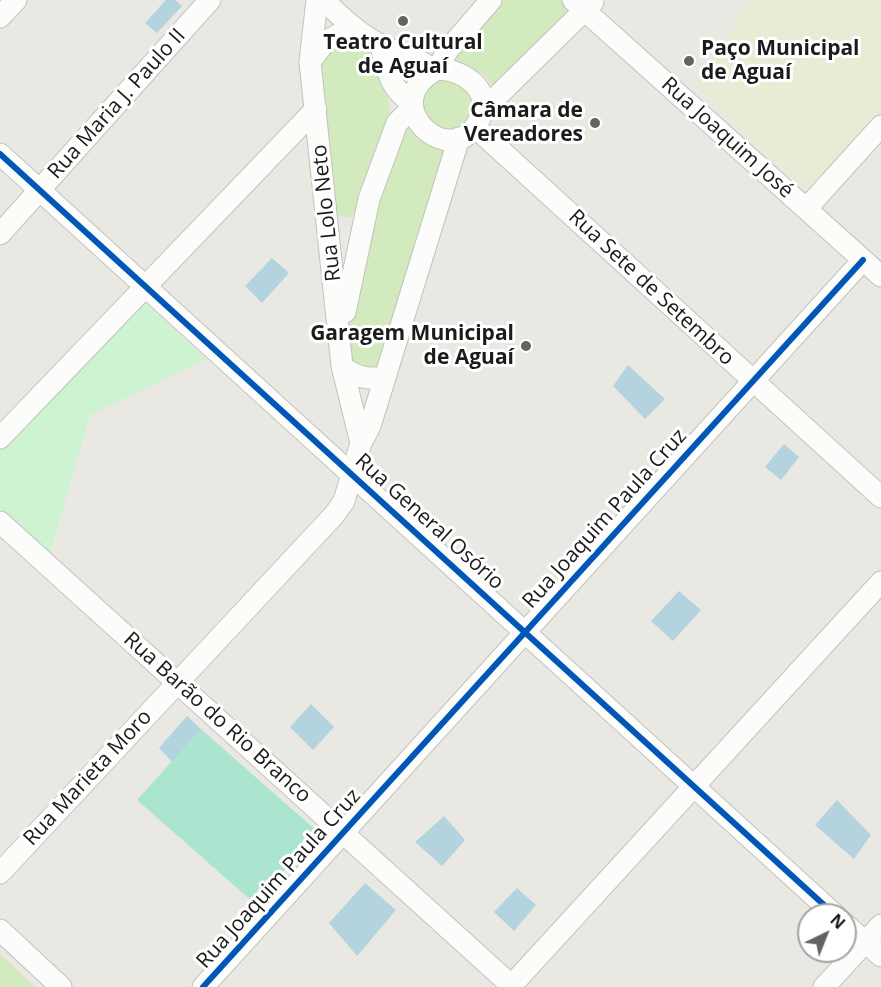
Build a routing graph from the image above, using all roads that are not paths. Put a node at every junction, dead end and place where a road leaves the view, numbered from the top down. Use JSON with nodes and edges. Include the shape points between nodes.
{"nodes":[{"id":1,"x":16,"y":0,"type":"edge"},
{"id":2,"x":210,"y":0,"type":"edge"},
{"id":3,"x":317,"y":0,"type":"edge"},
{"id":4,"x":323,"y":0,"type":"edge"},
{"id":5,"x":491,"y":0,"type":"edge"},
{"id":6,"x":584,"y":4,"type":"edge"},
{"id":7,"x":0,"y":17,"type":"edge"},
{"id":8,"x":352,"y":27,"type":"junction"},
{"id":9,"x":381,"y":46,"type":"junction"},
{"id":10,"x":310,"y":62,"type":"junction"},
{"id":11,"x":436,"y":70,"type":"junction"},
{"id":12,"x":412,"y":105,"type":"junction"},
{"id":13,"x":316,"y":109,"type":"junction"},
{"id":14,"x":472,"y":126,"type":"junction"},
{"id":15,"x":881,"y":126,"type":"edge"},
{"id":16,"x":0,"y":154,"type":"edge"},
{"id":17,"x":40,"y":190,"type":"junction"},
{"id":18,"x":806,"y":209,"type":"junction"},
{"id":19,"x":0,"y":234,"type":"edge"},
{"id":20,"x":863,"y":260,"type":"junction"},
{"id":21,"x":881,"y":276,"type":"edge"},
{"id":22,"x":145,"y":287,"type":"junction"},
{"id":23,"x":341,"y":332,"type":"junction"},
{"id":24,"x":342,"y":366,"type":"junction"},
{"id":25,"x":384,"y":377,"type":"junction"},
{"id":26,"x":752,"y":382,"type":"junction"},
{"id":27,"x":358,"y":434,"type":"junction"},
{"id":28,"x":0,"y":438,"type":"edge"},
{"id":29,"x":352,"y":475,"type":"junction"},
{"id":30,"x":881,"y":497,"type":"edge"},
{"id":31,"x":2,"y":526,"type":"edge"},
{"id":32,"x":881,"y":582,"type":"edge"},
{"id":33,"x":525,"y":632,"type":"junction"},
{"id":34,"x":177,"y":682,"type":"junction"},
{"id":35,"x":694,"y":786,"type":"junction"},
{"id":36,"x":343,"y":833,"type":"junction"},
{"id":37,"x":0,"y":873,"type":"edge"},
{"id":38,"x":823,"y":903,"type":"edge"},
{"id":39,"x":881,"y":925,"type":"edge"},
{"id":40,"x":0,"y":930,"type":"edge"},
{"id":41,"x":857,"y":935,"type":"edge"},
{"id":42,"x":865,"y":942,"type":"junction"},
{"id":43,"x":881,"y":956,"type":"edge"},
{"id":44,"x":512,"y":986,"type":"edge"},
{"id":45,"x":61,"y":987,"type":"edge"},
{"id":46,"x":203,"y":987,"type":"edge"},
{"id":47,"x":824,"y":987,"type":"edge"}],
"edges":[{"from":1,"to":7,"type":"street"},
{"from":2,"to":17,"type":"street","name":"Rua Maria J. Paulo II"},
{"from":3,"to":10,"type":"street","name":"Rua Lolo Neto"},
{"from":4,"to":8,"type":"street"},
{"from":5,"to":11,"type":"street","via":[[447,51]]},
{"from":6,"to":14,"type":"street"},
{"from":6,"to":18,"type":"street","name":"Rua Joaquim José"},
{"from":8,"to":9,"type":"street"},
{"from":8,"to":10,"type":"street","via":[[325,42]]},
{"from":9,"to":11,"type":"street"},
{"from":9,"to":12,"type":"street","via":[[388,77],[399,95]]},
{"from":10,"to":13,"type":"street","name":"Rua Lolo Neto"},
{"from":11,"to":12,"type":"street","via":[[419,84]]},
{"from":11,"to":14,"type":"street","via":[[462,74],[474,82],[481,96]]},
{"from":12,"to":14,"type":"street","via":[[416,120],[426,133],[443,140]]},
{"from":12,"to":23,"type":"street","via":[[397,123],[369,199]]},
{"from":13,"to":22,"type":"street"},
{"from":13,"to":23,"type":"street","name":"Rua Lolo Neto"},
{"from":14,"to":25,"type":"street","name":"Rua Marieta Moro"},
{"from":14,"to":26,"type":"street","name":"Rua Sete de Setembro"},
{"from":15,"to":18,"type":"street"},
{"from":16,"to":17,"type":"street","name":"Rua General Osório"},
{"from":17,"to":19,"type":"street","name":"Rua Maria J. Paulo II"},
{"from":17,"to":22,"type":"street","name":"Rua General Osório"},
{"from":18,"to":20,"type":"street","name":"Rua Joaquim José"},
{"from":20,"to":21,"type":"street","name":"Rua Joaquim José"},
{"from":20,"to":26,"type":"street","name":"Rua Joaquim Paula Cruz"},
{"from":22,"to":28,"type":"street"},
{"from":22,"to":29,"type":"street","name":"Rua General Osório"},
{"from":23,"to":24,"type":"street","name":"Rua Lolo Neto"},
{"from":24,"to":25,"type":"street","via":[[352,374],[370,379]]},
{"from":24,"to":27,"type":"street","name":"Rua Lolo Neto"},
{"from":25,"to":27,"type":"street","name":"Rua Marieta Moro","via":[[370,426]]},
{"from":26,"to":30,"type":"street","name":"Rua Sete de Setembro"},
{"from":26,"to":33,"type":"street","name":"Rua Joaquim Paula Cruz"},
{"from":27,"to":29,"type":"street","name":"Rua Marieta Moro"},
{"from":29,"to":33,"type":"street","name":"Rua General Osório"},
{"from":29,"to":34,"type":"street","name":"Rua Marieta Moro","via":[[344,501],[335,514]]},
{"from":31,"to":34,"type":"street","name":"Rua Barão do Rio Branco"},
{"from":32,"to":35,"type":"street"},
{"from":33,"to":35,"type":"street","name":"Rua General Osório"},
{"from":33,"to":36,"type":"street","name":"Rua Joaquim Paula Cruz"},
{"from":34,"to":36,"type":"street","name":"Rua Barão do Rio Branco"},
{"from":34,"to":37,"type":"street","name":"Rua Marieta Moro"},
{"from":35,"to":38,"type":"street","name":"Rua General Osório"},
{"from":35,"to":44,"type":"street"},
{"from":36,"to":44,"type":"street","name":"Rua Barão do Rio Branco"},
{"from":36,"to":46,"type":"street","name":"Rua Joaquim Paula Cruz"},
{"from":39,"to":42,"type":"street"},
{"from":40,"to":45,"type":"street"},
{"from":41,"to":42,"type":"street"},
{"from":42,"to":43,"type":"street"},
{"from":42,"to":47,"type":"street"}]}
